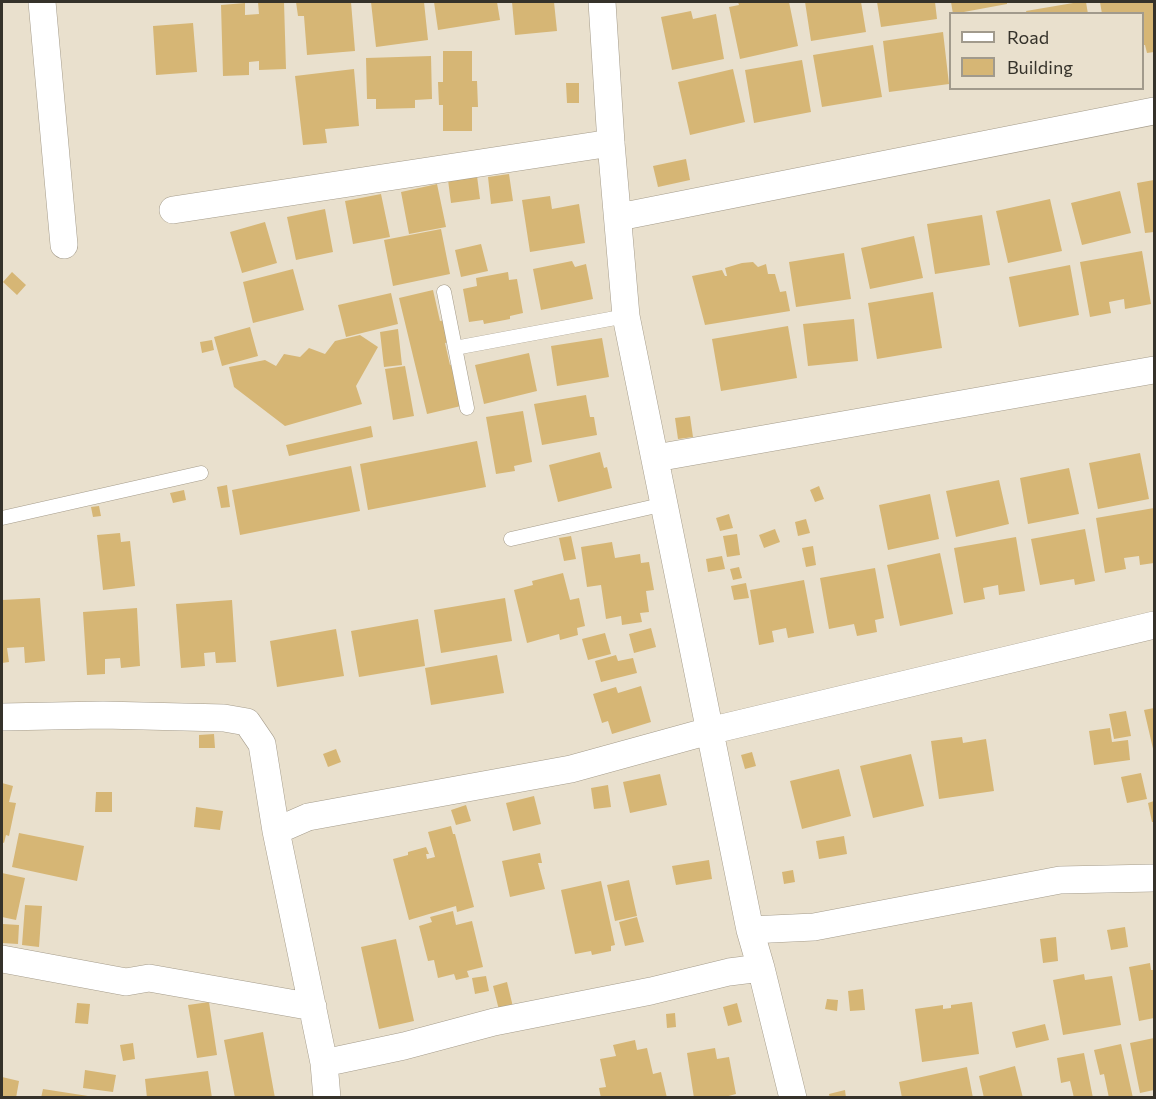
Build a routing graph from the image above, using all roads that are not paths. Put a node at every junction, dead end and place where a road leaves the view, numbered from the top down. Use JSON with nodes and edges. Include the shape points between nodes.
{"nodes":[{"id":1,"x":42,"y":2,"type":"edge"},
{"id":2,"x":602,"y":2,"type":"edge"},
{"id":3,"x":1155,"y":111,"type":"edge"},
{"id":4,"x":611,"y":143,"type":"junction"},
{"id":5,"x":173,"y":210,"type":"dead end"},
{"id":6,"x":619,"y":217,"type":"junction"},
{"id":7,"x":64,"y":245,"type":"dead end"},
{"id":8,"x":444,"y":292,"type":"dead end"},
{"id":9,"x":626,"y":316,"type":"junction"},
{"id":10,"x":455,"y":348,"type":"junction"},
{"id":11,"x":1154,"y":374,"type":"edge"},
{"id":12,"x":467,"y":408,"type":"dead end"},
{"id":13,"x":656,"y":458,"type":"junction"},
{"id":14,"x":201,"y":473,"type":"dead end"},
{"id":15,"x":665,"y":504,"type":"junction"},
{"id":16,"x":2,"y":518,"type":"edge"},
{"id":17,"x":511,"y":539,"type":"dead end"},
{"id":18,"x":1155,"y":625,"type":"edge"},
{"id":19,"x":2,"y":717,"type":"edge"},
{"id":20,"x":709,"y":731,"type":"junction"},
{"id":21,"x":276,"y":831,"type":"junction"},
{"id":22,"x":1155,"y":878,"type":"edge"},
{"id":23,"x":750,"y":930,"type":"junction"},
{"id":24,"x":2,"y":959,"type":"edge"},
{"id":25,"x":761,"y":968,"type":"junction"},
{"id":26,"x":313,"y":1007,"type":"junction"},
{"id":27,"x":324,"y":1063,"type":"junction"},
{"id":28,"x":327,"y":1098,"type":"edge"},
{"id":29,"x":793,"y":1098,"type":"edge"}],
"edges":[{"from":1,"to":7,"type":"street"},
{"from":2,"to":4,"type":"street"},
{"from":3,"to":6,"type":"street"},
{"from":4,"to":5,"type":"street"},
{"from":4,"to":6,"type":"street"},
{"from":6,"to":9,"type":"street"},
{"from":8,"to":10,"type":"lane"},
{"from":9,"to":10,"type":"lane"},
{"from":9,"to":13,"type":"street"},
{"from":10,"to":12,"type":"lane"},
{"from":11,"to":13,"type":"street"},
{"from":13,"to":15,"type":"street"},
{"from":14,"to":16,"type":"lane"},
{"from":15,"to":17,"type":"lane"},
{"from":15,"to":20,"type":"street"},
{"from":18,"to":20,"type":"street"},
{"from":19,"to":21,"type":"street","via":[[202,717],[247,722],[262,744]]},
{"from":20,"to":21,"type":"street","via":[[571,769],[308,817]]},
{"from":20,"to":23,"type":"street"},
{"from":21,"to":26,"type":"street"},
{"from":22,"to":23,"type":"street","via":[[1060,879],[814,927]]},
{"from":23,"to":25,"type":"street"},
{"from":24,"to":26,"type":"street","via":[[126,982],[149,978]]},
{"from":25,"to":27,"type":"street","via":[[494,1022]]},
{"from":25,"to":29,"type":"street"},
{"from":26,"to":27,"type":"street"},
{"from":27,"to":28,"type":"street"}]}
